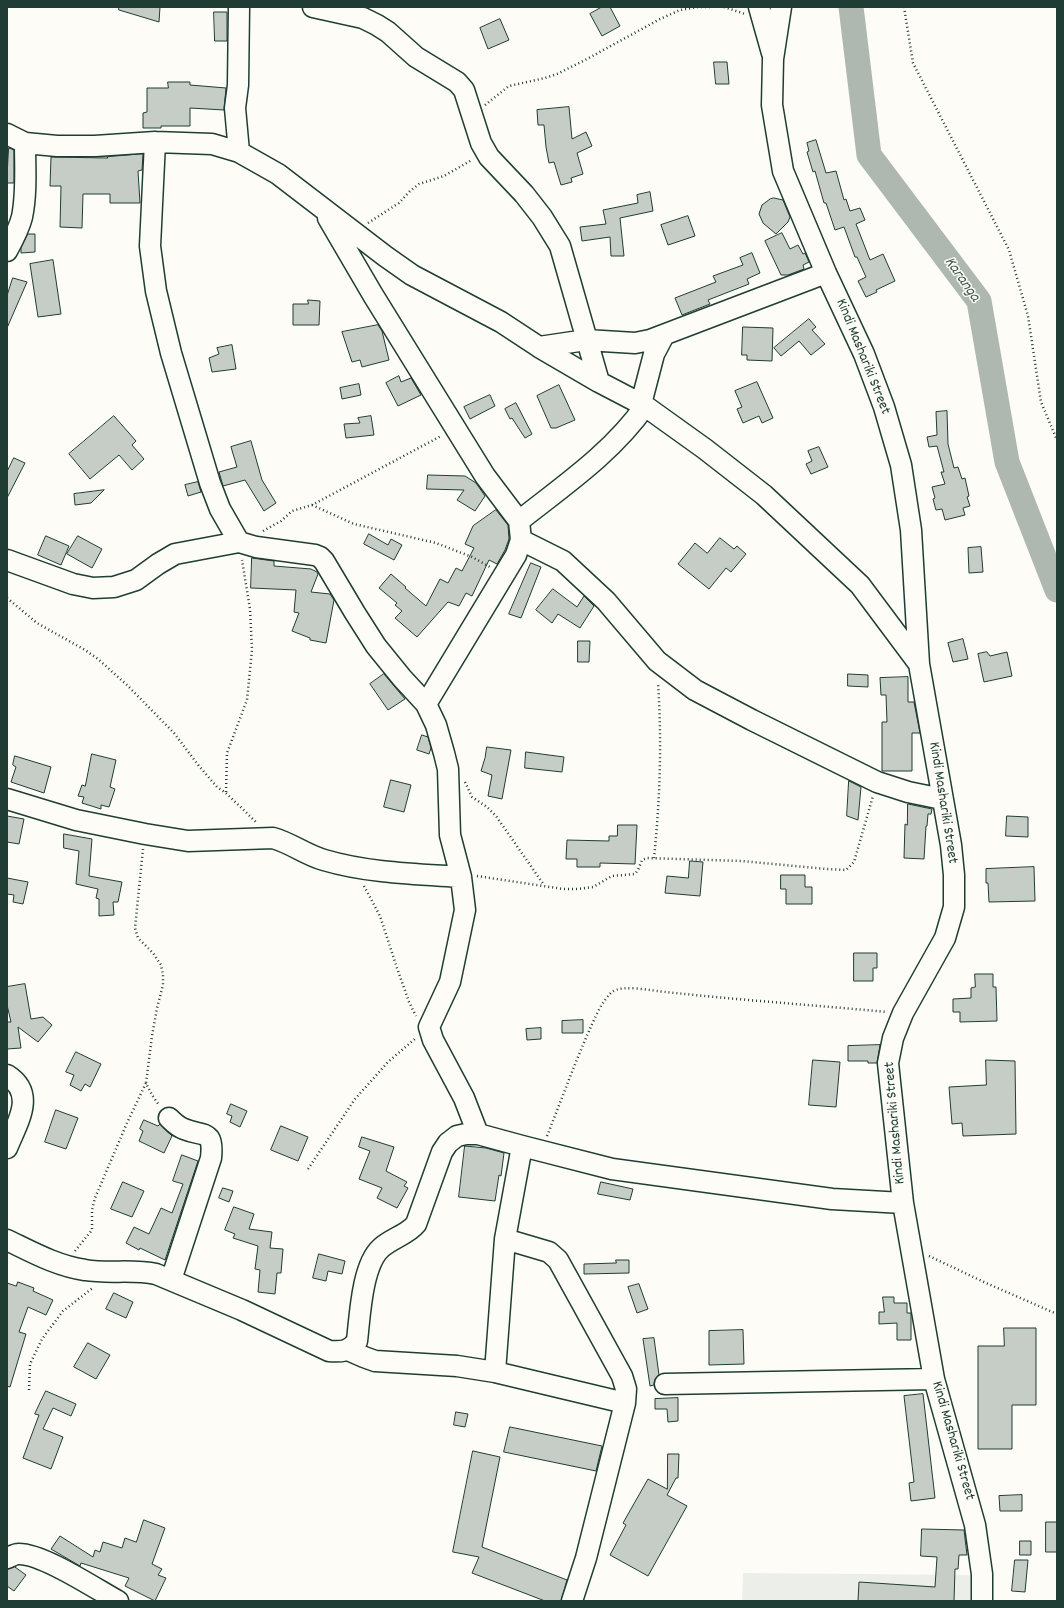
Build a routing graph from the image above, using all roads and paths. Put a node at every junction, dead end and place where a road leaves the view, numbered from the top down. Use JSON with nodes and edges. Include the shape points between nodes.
{"nodes":[{"id":1,"x":239,"y":7,"type":"edge"},
{"id":2,"x":313,"y":7,"type":"edge"},
{"id":3,"x":712,"y":7,"type":"edge"},
{"id":4,"x":759,"y":7,"type":"edge"},
{"id":5,"x":782,"y":7,"type":"edge"},
{"id":6,"x":904,"y":7,"type":"edge"},
{"id":7,"x":773,"y":58,"type":"junction"},
{"id":8,"x":471,"y":114,"type":"junction"},
{"id":9,"x":7,"y":134,"type":"edge"},
{"id":10,"x":25,"y":142,"type":"junction"},
{"id":11,"x":155,"y":142,"type":"junction"},
{"id":12,"x":486,"y":151,"type":"junction"},
{"id":13,"x":239,"y":152,"type":"junction"},
{"id":14,"x":324,"y":210,"type":"junction"},
{"id":15,"x":353,"y":232,"type":"junction"},
{"id":16,"x":7,"y":251,"type":"edge"},
{"id":17,"x":826,"y":273,"type":"junction"},
{"id":18,"x":664,"y":335,"type":"junction"},
{"id":19,"x":586,"y":340,"type":"junction"},
{"id":20,"x":539,"y":347,"type":"junction"},
{"id":21,"x":599,"y":382,"type":"junction"},
{"id":22,"x":643,"y":405,"type":"junction"},
{"id":23,"x":456,"y":428,"type":"junction"},
{"id":24,"x":1057,"y":440,"type":"edge"},
{"id":25,"x":312,"y":505,"type":"junction"},
{"id":26,"x":520,"y":530,"type":"junction"},
{"id":27,"x":261,"y":532,"type":"dead end"},
{"id":28,"x":239,"y":542,"type":"junction"},
{"id":29,"x":7,"y":560,"type":"edge"},
{"id":30,"x":505,"y":575,"type":"junction"},
{"id":31,"x":7,"y":598,"type":"edge"},
{"id":32,"x":657,"y":661,"type":"junction"},
{"id":33,"x":919,"y":664,"type":"junction"},
{"id":34,"x":426,"y":704,"type":"junction"},
{"id":35,"x":448,"y":769,"type":"junction"},
{"id":36,"x":877,"y":782,"type":"junction"},
{"id":37,"x":226,"y":793,"type":"junction"},
{"id":38,"x":7,"y":799,"type":"edge"},
{"id":39,"x":942,"y":799,"type":"junction"},
{"id":40,"x":145,"y":834,"type":"junction"},
{"id":41,"x":273,"y":838,"type":"junction"},
{"id":42,"x":654,"y":858,"type":"junction"},
{"id":43,"x":352,"y":867,"type":"junction"},
{"id":44,"x":460,"y":874,"type":"junction"},
{"id":45,"x":544,"y":885,"type":"junction"},
{"id":46,"x":903,"y":1013,"type":"junction"},
{"id":47,"x":426,"y":1029,"type":"junction"},
{"id":48,"x":7,"y":1075,"type":"edge"},
{"id":49,"x":146,"y":1083,"type":"junction"},
{"id":50,"x":169,"y":1118,"type":"joint"},
{"id":51,"x":478,"y":1134,"type":"junction"},
{"id":52,"x":522,"y":1146,"type":"junction"},
{"id":53,"x":7,"y":1148,"type":"edge"},
{"id":54,"x":542,"y":1151,"type":"junction"},
{"id":55,"x":308,"y":1169,"type":"dead end"},
{"id":56,"x":903,"y":1203,"type":"junction"},
{"id":57,"x":505,"y":1239,"type":"junction"},
{"id":58,"x":7,"y":1240,"type":"edge"},
{"id":59,"x":911,"y":1247,"type":"junction"},
{"id":60,"x":63,"y":1265,"type":"junction"},
{"id":61,"x":106,"y":1271,"type":"junction"},
{"id":62,"x":171,"y":1280,"type":"junction"},
{"id":63,"x":1057,"y":1314,"type":"edge"},
{"id":64,"x":348,"y":1350,"type":"junction"},
{"id":65,"x":495,"y":1372,"type":"junction"},
{"id":66,"x":934,"y":1380,"type":"junction"},
{"id":67,"x":665,"y":1384,"type":"dead end"},
{"id":68,"x":29,"y":1390,"type":"dead end"},
{"id":69,"x":625,"y":1403,"type":"junction"},
{"id":70,"x":7,"y":1558,"type":"edge"},
{"id":71,"x":118,"y":1601,"type":"edge"},
{"id":72,"x":572,"y":1601,"type":"edge"},
{"id":73,"x":982,"y":1601,"type":"edge"}],
"edges":[{"from":1,"to":13,"type":"street","via":[[238,85],[234,108]]},
{"from":2,"to":8,"type":"street","via":[[363,18],[388,32],[416,57],[457,82],[464,90]]},
{"from":3,"to":8,"type":"path","via":[[680,10],[557,74],[509,86]]},
{"from":4,"to":7,"type":"street"},
{"from":5,"to":7,"type":"street","name":"Kindi Mashariki Street"},
{"from":6,"to":24,"type":"path","via":[[913,63],[1009,250],[1028,316],[1041,402]]},
{"from":7,"to":17,"type":"street","name":"Kindi Mashariki Street","via":[[772,105],[783,171]]},
{"from":8,"to":12,"type":"street"},
{"from":9,"to":10,"type":"street"},
{"from":10,"to":11,"type":"street","via":[[65,146]]},
{"from":10,"to":16,"type":"street","via":[[22,217],[17,234]]},
{"from":11,"to":13,"type":"street","via":[[212,144]]},
{"from":11,"to":28,"type":"street","via":[[150,246],[156,291],[210,483]]},
{"from":12,"to":15,"type":"path","via":[[444,176],[419,184],[395,206]]},
{"from":12,"to":19,"type":"street","via":[[542,217],[560,246]]},
{"from":13,"to":14,"type":"street","via":[[278,174]]},
{"from":14,"to":15,"type":"street"},
{"from":14,"to":23,"type":"street","via":[[373,296]]},
{"from":15,"to":20,"type":"street","via":[[412,275],[501,322]]},
{"from":17,"to":18,"type":"street"},
{"from":17,"to":33,"type":"street","name":"Kindi Mashariki Street","via":[[864,354],[884,407],[901,466],[911,530]]},
{"from":18,"to":19,"type":"street","via":[[635,343]]},
{"from":18,"to":22,"type":"street","via":[[654,354]]},
{"from":19,"to":20,"type":"street"},
{"from":19,"to":21,"type":"street"},
{"from":20,"to":21,"type":"street"},
{"from":21,"to":22,"type":"street"},
{"from":22,"to":26,"type":"street","via":[[620,438]]},
{"from":22,"to":33,"type":"street","via":[[764,495],[818,545],[860,585]]},
{"from":23,"to":25,"type":"path"},
{"from":23,"to":26,"type":"street"},
{"from":25,"to":27,"type":"path","via":[[292,511],[281,521]]},
{"from":25,"to":30,"type":"path","via":[[354,524],[436,543],[472,557]]},
{"from":26,"to":30,"type":"street","via":[[516,555]]},
{"from":26,"to":32,"type":"street","via":[[563,561],[606,601]]},
{"from":28,"to":29,"type":"street","via":[[175,554],[136,580],[114,587],[93,588],[73,584]]},
{"from":28,"to":34,"type":"street","via":[[320,557],[376,646]]},
{"from":28,"to":37,"type":"path","via":[[248,590],[252,650],[247,700],[227,753]]},
{"from":30,"to":34,"type":"street"},
{"from":31,"to":37,"type":"path","via":[[38,623],[98,659],[174,733],[203,771]]},
{"from":32,"to":36,"type":"street","via":[[695,690]]},
{"from":32,"to":42,"type":"path","via":[[660,787]]},
{"from":33,"to":39,"type":"street","name":"Kindi Mashariki Street"},
{"from":34,"to":35,"type":"street","via":[[436,724]]},
{"from":35,"to":44,"type":"street","via":[[450,836]]},
{"from":35,"to":45,"type":"path","via":[[465,782],[472,797],[496,816]]},
{"from":36,"to":39,"type":"street"},
{"from":36,"to":42,"type":"path","via":[[856,857],[846,870],[742,861]]},
{"from":37,"to":41,"type":"path"},
{"from":38,"to":40,"type":"street","via":[[76,820]]},
{"from":39,"to":46,"type":"street","name":"Kindi Mashariki Street","via":[[951,845],[954,907],[945,938]]},
{"from":40,"to":41,"type":"street","via":[[188,841]]},
{"from":40,"to":49,"type":"path","via":[[135,928],[138,938],[161,965],[163,975]]},
{"from":41,"to":43,"type":"street","via":[[322,860]]},
{"from":42,"to":45,"type":"path","via":[[642,860],[633,875],[612,876],[587,889],[564,889]]},
{"from":43,"to":44,"type":"street","via":[[409,874]]},
{"from":43,"to":47,"type":"path","via":[[380,916],[409,1002]]},
{"from":44,"to":45,"type":"path"},
{"from":44,"to":47,"type":"street","via":[[465,910],[463,923],[450,982]]},
{"from":46,"to":54,"type":"path","via":[[619,989],[608,996],[598,1012]]},
{"from":46,"to":56,"type":"street","name":"Kindi Mashariki Street","via":[[893,1038],[888,1063]]},
{"from":47,"to":51,"type":"street","via":[[464,1098]]},
{"from":47,"to":55,"type":"path","via":[[388,1062],[355,1099]]},
{"from":48,"to":53,"type":"street","via":[[21,1088],[23,1101]]},
{"from":49,"to":50,"type":"path"},
{"from":49,"to":60,"type":"path","via":[[95,1198],[92,1230]]},
{"from":50,"to":62,"type":"street","via":[[183,1129],[205,1134],[212,1143],[209,1165]]},
{"from":51,"to":52,"type":"street"},
{"from":51,"to":64,"type":"street","via":[[457,1136],[448,1142],[416,1224],[374,1255],[365,1282],[357,1341]]},
{"from":52,"to":54,"type":"street"},
{"from":52,"to":57,"type":"street"},
{"from":54,"to":56,"type":"street","via":[[612,1169],[832,1199]]},
{"from":56,"to":59,"type":"street","name":"Kindi Mashariki Street"},
{"from":57,"to":65,"type":"street"},
{"from":57,"to":69,"type":"street","via":[[549,1252],[558,1260],[622,1376],[626,1389]]},
{"from":58,"to":60,"type":"street"},
{"from":59,"to":63,"type":"path","via":[[986,1284]]},
{"from":59,"to":66,"type":"street","name":"Kindi Mashariki Street"},
{"from":60,"to":61,"type":"street"},
{"from":61,"to":62,"type":"street","via":[[143,1271]]},
{"from":61,"to":68,"type":"path","via":[[94,1286],[63,1311],[42,1339],[30,1364]]},
{"from":62,"to":64,"type":"street","via":[[329,1351]]},
{"from":64,"to":65,"type":"street","via":[[376,1360],[457,1366]]},
{"from":65,"to":69,"type":"street"},
{"from":66,"to":67,"type":"street"},
{"from":66,"to":73,"type":"street","name":"Kindi Mashariki Street","via":[[975,1525],[982,1574]]},
{"from":69,"to":72,"type":"street","via":[[586,1558]]},
{"from":70,"to":71,"type":"street","via":[[17,1554],[27,1555],[50,1563]]}]}
